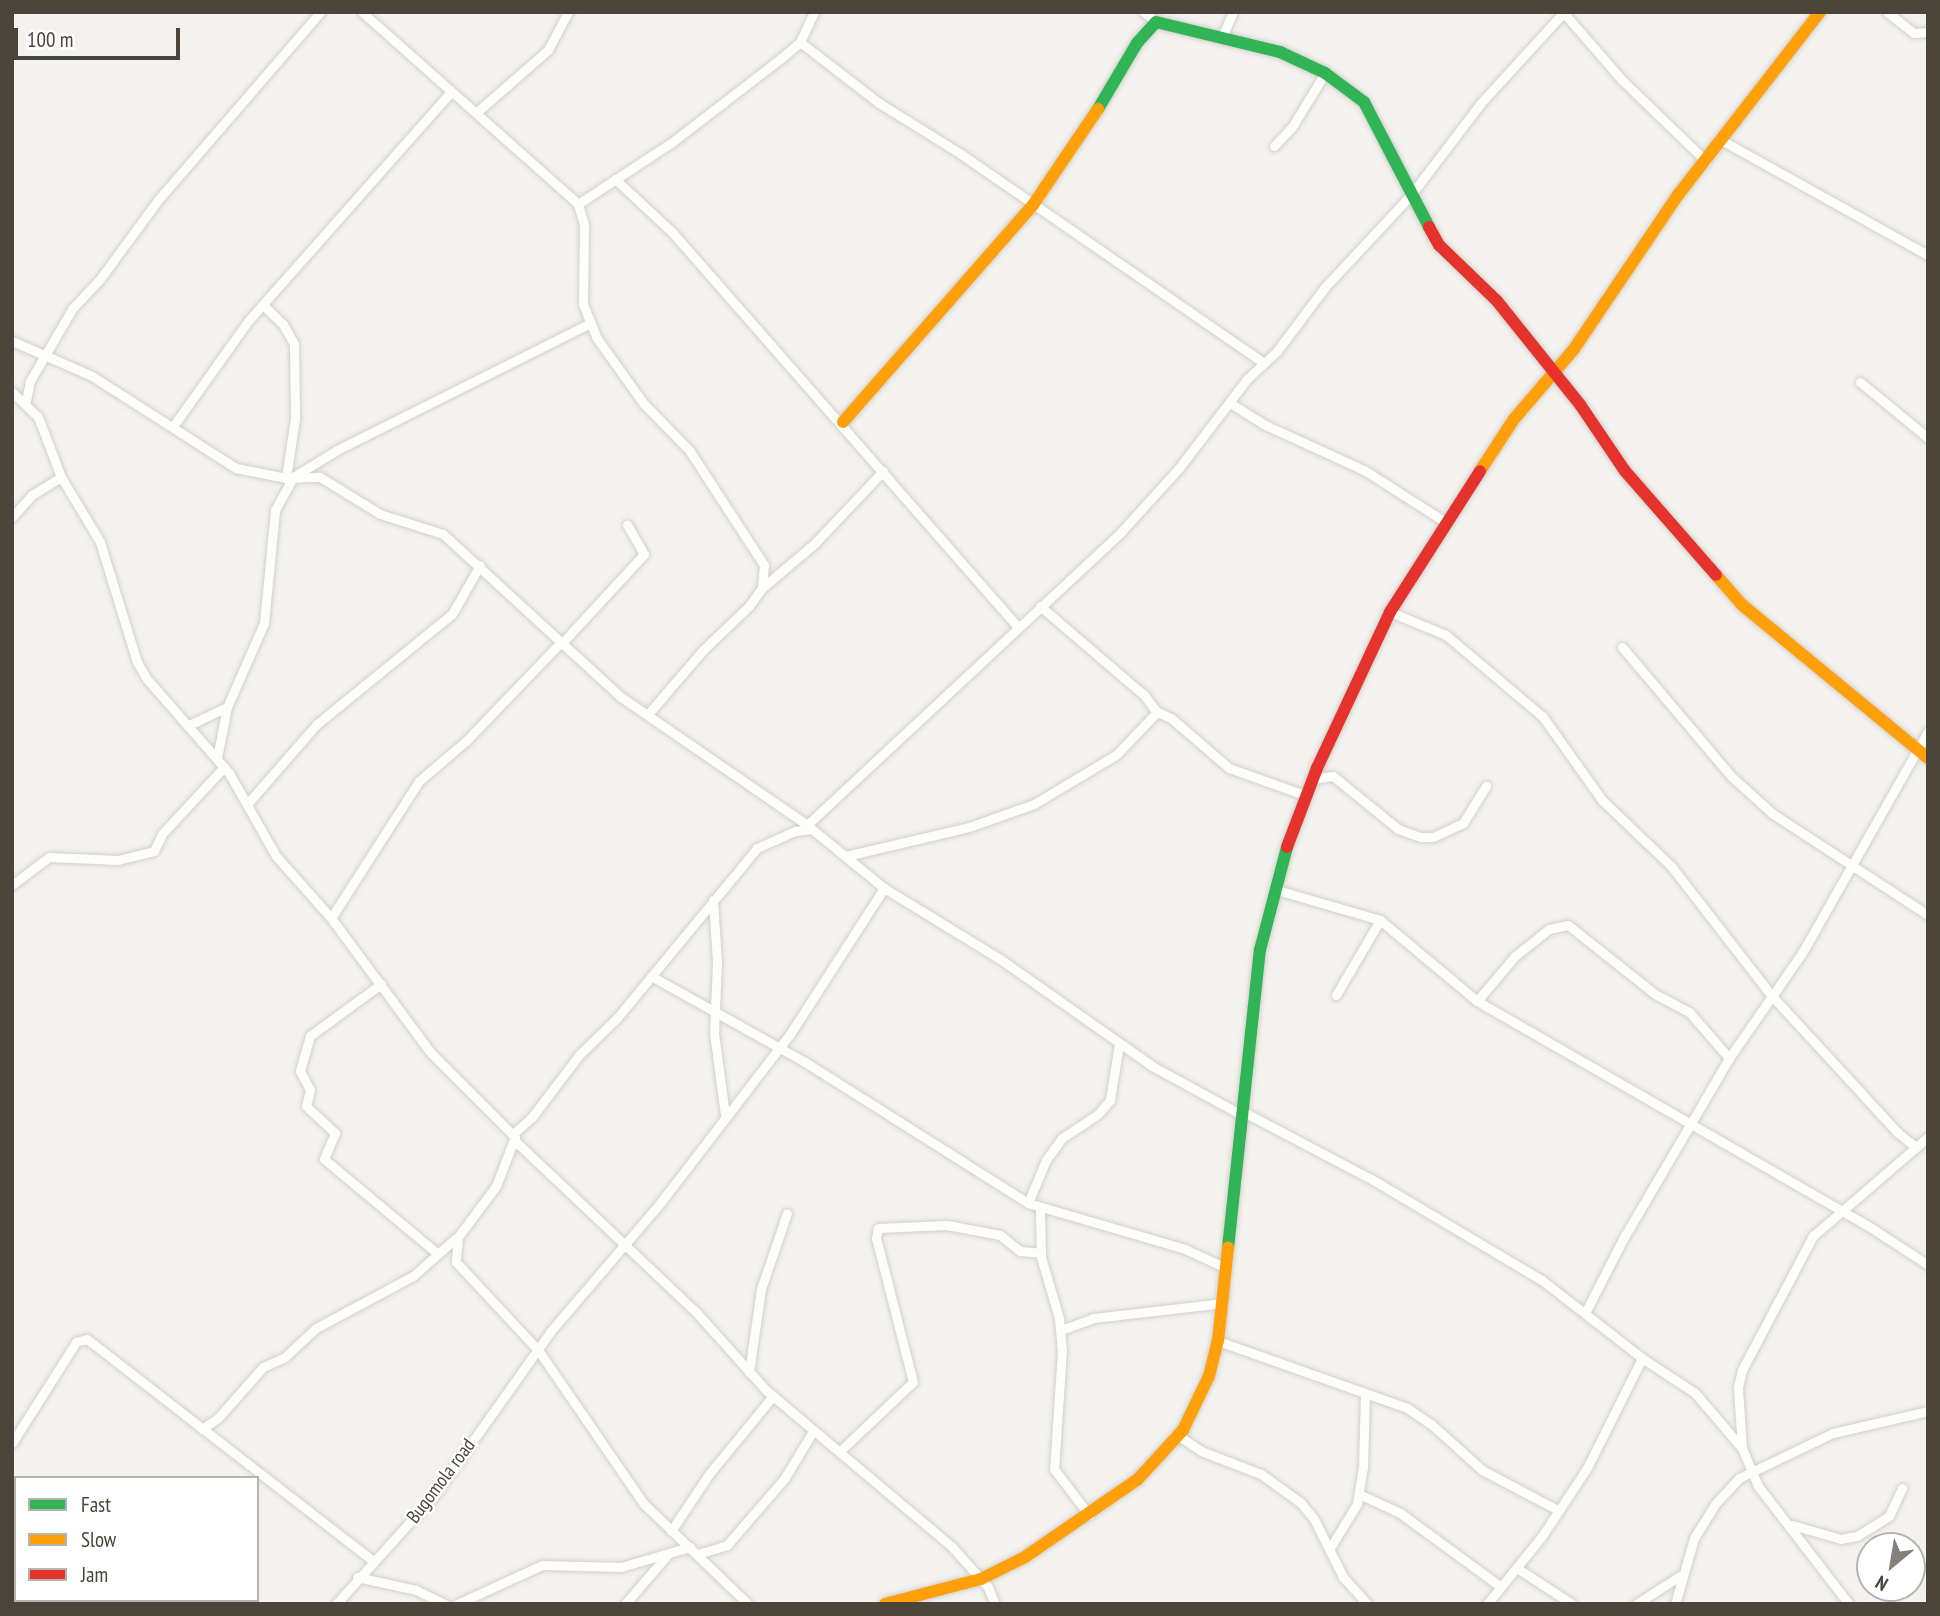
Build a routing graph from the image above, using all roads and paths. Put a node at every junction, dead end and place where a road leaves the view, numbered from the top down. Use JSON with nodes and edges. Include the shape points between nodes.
{"nodes":[{"id":1,"x":320,"y":12,"type":"edge"},
{"id":2,"x":362,"y":12,"type":"edge"},
{"id":3,"x":568,"y":12,"type":"edge"},
{"id":4,"x":814,"y":12,"type":"edge"},
{"id":5,"x":1144,"y":12,"type":"edge"},
{"id":6,"x":1233,"y":12,"type":"edge"},
{"id":7,"x":1563,"y":12,"type":"edge"},
{"id":8,"x":1820,"y":12,"type":"edge"},
{"id":9,"x":1887,"y":12,"type":"edge"},
{"id":10,"x":1156,"y":22,"type":"junction"},
{"id":11,"x":1928,"y":32,"type":"edge"},
{"id":12,"x":1223,"y":35,"type":"junction"},
{"id":13,"x":800,"y":42,"type":"junction"},
{"id":14,"x":1325,"y":73,"type":"junction"},
{"id":15,"x":450,"y":93,"type":"junction"},
{"id":16,"x":478,"y":111,"type":"junction"},
{"id":17,"x":1723,"y":141,"type":"junction"},
{"id":18,"x":1274,"y":146,"type":"dead end"},
{"id":19,"x":1706,"y":160,"type":"junction"},
{"id":20,"x":615,"y":179,"type":"junction"},
{"id":21,"x":1410,"y":196,"type":"junction"},
{"id":22,"x":578,"y":204,"type":"junction"},
{"id":23,"x":1033,"y":205,"type":"junction"},
{"id":24,"x":1928,"y":255,"type":"edge"},
{"id":25,"x":262,"y":305,"type":"junction"},
{"id":26,"x":591,"y":323,"type":"junction"},
{"id":27,"x":12,"y":341,"type":"edge"},
{"id":28,"x":45,"y":354,"type":"junction"},
{"id":29,"x":1263,"y":362,"type":"junction"},
{"id":30,"x":1552,"y":373,"type":"junction"},
{"id":31,"x":1860,"y":382,"type":"dead end"},
{"id":32,"x":12,"y":392,"type":"edge"},
{"id":33,"x":26,"y":401,"type":"junction"},
{"id":34,"x":1230,"y":402,"type":"junction"},
{"id":35,"x":842,"y":422,"type":"junction"},
{"id":36,"x":174,"y":425,"type":"junction"},
{"id":37,"x":1928,"y":438,"type":"edge"},
{"id":38,"x":883,"y":471,"type":"junction"},
{"id":39,"x":61,"y":477,"type":"junction"},
{"id":40,"x":289,"y":478,"type":"junction"},
{"id":41,"x":12,"y":517,"type":"edge"},
{"id":42,"x":1447,"y":523,"type":"junction"},
{"id":43,"x":627,"y":524,"type":"dead end"},
{"id":44,"x":480,"y":565,"type":"junction"},
{"id":45,"x":762,"y":588,"type":"junction"},
{"id":46,"x":1040,"y":606,"type":"junction"},
{"id":47,"x":1391,"y":612,"type":"junction"},
{"id":48,"x":1017,"y":626,"type":"junction"},
{"id":49,"x":561,"y":643,"type":"junction"},
{"id":50,"x":1622,"y":647,"type":"dead end"},
{"id":51,"x":227,"y":707,"type":"junction"},
{"id":52,"x":1157,"y":712,"type":"junction"},
{"id":53,"x":649,"y":713,"type":"junction"},
{"id":54,"x":189,"y":724,"type":"junction"},
{"id":55,"x":1928,"y":731,"type":"edge"},
{"id":56,"x":1914,"y":749,"type":"junction"},
{"id":57,"x":217,"y":758,"type":"junction"},
{"id":58,"x":1928,"y":758,"type":"edge"},
{"id":59,"x":224,"y":767,"type":"junction"},
{"id":60,"x":1312,"y":779,"type":"junction"},
{"id":61,"x":1486,"y":786,"type":"dead end"},
{"id":62,"x":1305,"y":795,"type":"junction"},
{"id":63,"x":248,"y":803,"type":"junction"},
{"id":64,"x":810,"y":827,"type":"junction"},
{"id":65,"x":846,"y":856,"type":"junction"},
{"id":66,"x":1852,"y":868,"type":"junction"},
{"id":67,"x":12,"y":885,"type":"edge"},
{"id":68,"x":884,"y":888,"type":"junction"},
{"id":69,"x":1277,"y":890,"type":"junction"},
{"id":70,"x":713,"y":900,"type":"junction"},
{"id":71,"x":1928,"y":915,"type":"edge"},
{"id":72,"x":331,"y":918,"type":"junction"},
{"id":73,"x":1380,"y":920,"type":"junction"},
{"id":74,"x":651,"y":976,"type":"junction"},
{"id":75,"x":381,"y":984,"type":"junction"},
{"id":76,"x":1336,"y":995,"type":"dead end"},
{"id":77,"x":1772,"y":996,"type":"junction"},
{"id":78,"x":1477,"y":1002,"type":"junction"},
{"id":79,"x":714,"y":1014,"type":"junction"},
{"id":80,"x":1119,"y":1044,"type":"junction"},
{"id":81,"x":776,"y":1050,"type":"junction"},
{"id":82,"x":1729,"y":1058,"type":"junction"},
{"id":83,"x":1242,"y":1113,"type":"junction"},
{"id":84,"x":725,"y":1114,"type":"junction"},
{"id":85,"x":1692,"y":1127,"type":"junction"},
{"id":86,"x":513,"y":1137,"type":"junction"},
{"id":87,"x":1928,"y":1137,"type":"edge"},
{"id":88,"x":1916,"y":1147,"type":"junction"},
{"id":89,"x":1028,"y":1203,"type":"junction"},
{"id":90,"x":1040,"y":1209,"type":"junction"},
{"id":91,"x":787,"y":1213,"type":"dead end"},
{"id":92,"x":1844,"y":1213,"type":"junction"},
{"id":93,"x":458,"y":1237,"type":"junction"},
{"id":94,"x":625,"y":1245,"type":"junction"},
{"id":95,"x":1041,"y":1253,"type":"junction"},
{"id":96,"x":438,"y":1254,"type":"junction"},
{"id":97,"x":1928,"y":1265,"type":"edge"},
{"id":98,"x":1226,"y":1268,"type":"junction"},
{"id":99,"x":1223,"y":1303,"type":"junction"},
{"id":100,"x":1585,"y":1313,"type":"junction"},
{"id":101,"x":1061,"y":1331,"type":"junction"},
{"id":102,"x":1219,"y":1341,"type":"junction"},
{"id":103,"x":538,"y":1350,"type":"junction"},
{"id":104,"x":1642,"y":1358,"type":"junction"},
{"id":105,"x":749,"y":1372,"type":"junction"},
{"id":106,"x":1365,"y":1394,"type":"junction"},
{"id":107,"x":773,"y":1396,"type":"junction"},
{"id":108,"x":1928,"y":1411,"type":"edge"},
{"id":109,"x":202,"y":1429,"type":"junction"},
{"id":110,"x":812,"y":1433,"type":"junction"},
{"id":111,"x":1180,"y":1436,"type":"junction"},
{"id":112,"x":12,"y":1443,"type":"edge"},
{"id":113,"x":1742,"y":1448,"type":"junction"},
{"id":114,"x":840,"y":1451,"type":"junction"},
{"id":115,"x":1749,"y":1470,"type":"junction"},
{"id":116,"x":1902,"y":1489,"type":"dead end"},
{"id":117,"x":1359,"y":1494,"type":"junction"},
{"id":118,"x":1558,"y":1510,"type":"junction"},
{"id":119,"x":1089,"y":1515,"type":"junction"},
{"id":120,"x":1790,"y":1525,"type":"junction"},
{"id":121,"x":671,"y":1531,"type":"junction"},
{"id":122,"x":690,"y":1547,"type":"junction"},
{"id":123,"x":1330,"y":1548,"type":"junction"},
{"id":124,"x":670,"y":1553,"type":"junction"},
{"id":125,"x":698,"y":1554,"type":"junction"},
{"id":126,"x":374,"y":1562,"type":"junction"},
{"id":127,"x":1517,"y":1568,"type":"junction"},
{"id":128,"x":1680,"y":1576,"type":"junction"},
{"id":129,"x":357,"y":1577,"type":"junction"},
{"id":130,"x":981,"y":1579,"type":"junction"},
{"id":131,"x":1501,"y":1587,"type":"junction"},
{"id":132,"x":336,"y":1604,"type":"edge"},
{"id":133,"x":445,"y":1604,"type":"edge"},
{"id":134,"x":457,"y":1604,"type":"edge"},
{"id":135,"x":625,"y":1604,"type":"edge"},
{"id":136,"x":748,"y":1604,"type":"edge"},
{"id":137,"x":885,"y":1604,"type":"edge"},
{"id":138,"x":995,"y":1604,"type":"edge"},
{"id":139,"x":1367,"y":1604,"type":"edge"},
{"id":140,"x":1487,"y":1604,"type":"edge"},
{"id":141,"x":1572,"y":1604,"type":"edge"},
{"id":142,"x":1636,"y":1604,"type":"edge"},
{"id":143,"x":1675,"y":1604,"type":"edge"},
{"id":144,"x":1849,"y":1604,"type":"edge"}],
"edges":[{"from":1,"to":28,"type":"street","via":[[158,200],[72,309]]},
{"from":2,"to":15,"type":"street"},
{"from":3,"to":16,"type":"street","via":[[548,50]]},
{"from":4,"to":13,"type":"street"},
{"from":5,"to":10,"type":"street"},
{"from":6,"to":12,"type":"street"},
{"from":7,"to":19,"type":"street","via":[[1622,80]]},
{"from":7,"to":21,"type":"street","via":[[1480,104]]},
{"from":8,"to":17,"type":"street"},
{"from":9,"to":11,"type":"street","via":[[1914,33]]},
{"from":10,"to":12,"type":"street"},
{"from":10,"to":23,"type":"street","via":[[1137,43],[1075,147]]},
{"from":12,"to":14,"type":"street","via":[[1293,57]]},
{"from":13,"to":20,"type":"street","via":[[671,143]]},
{"from":13,"to":23,"type":"street","via":[[879,103]]},
{"from":14,"to":18,"type":"street","via":[[1292,127]]},
{"from":14,"to":21,"type":"street","via":[[1372,112]]},
{"from":15,"to":16,"type":"street"},
{"from":15,"to":25,"type":"street"},
{"from":16,"to":22,"type":"street","via":[[522,159]]},
{"from":17,"to":19,"type":"street"},
{"from":17,"to":24,"type":"street"},
{"from":19,"to":30,"type":"street","via":[[1574,349]]},
{"from":20,"to":22,"type":"street"},
{"from":20,"to":35,"type":"street","via":[[672,232]]},
{"from":21,"to":29,"type":"street"},
{"from":21,"to":30,"type":"street","via":[[1438,244],[1497,301]]},
{"from":22,"to":26,"type":"street","via":[[584,225],[583,304]]},
{"from":23,"to":29,"type":"street"},
{"from":23,"to":35,"type":"street"},
{"from":25,"to":36,"type":"street"},
{"from":25,"to":40,"type":"street","via":[[288,330],[294,344],[295,418]]},
{"from":26,"to":40,"type":"street"},
{"from":26,"to":45,"type":"street","via":[[618,373],[689,450],[756,548],[764,565]]},
{"from":27,"to":28,"type":"street"},
{"from":28,"to":33,"type":"street","via":[[30,381]]},
{"from":28,"to":36,"type":"street"},
{"from":29,"to":34,"type":"street"},
{"from":30,"to":42,"type":"street","via":[[1514,419]]},
{"from":30,"to":56,"type":"street","via":[[1625,471],[1741,604]]},
{"from":31,"to":37,"type":"street"},
{"from":32,"to":33,"type":"street"},
{"from":33,"to":39,"type":"street","via":[[45,430]]},
{"from":34,"to":42,"type":"street","via":[[1263,424],[1364,470]]},
{"from":34,"to":46,"type":"street","via":[[1121,532]]},
{"from":35,"to":38,"type":"street"},
{"from":36,"to":40,"type":"street","via":[[236,468]]},
{"from":38,"to":45,"type":"street","via":[[807,551]]},
{"from":38,"to":48,"type":"street"},
{"from":39,"to":41,"type":"street","via":[[32,495]]},
{"from":39,"to":54,"type":"street","via":[[100,542],[137,662],[164,701]]},
{"from":40,"to":44,"type":"street","via":[[310,475],[330,481],[380,514],[443,534]]},
{"from":40,"to":51,"type":"street","via":[[275,510],[264,623]]},
{"from":42,"to":47,"type":"street"},
{"from":43,"to":49,"type":"street","via":[[644,554]]},
{"from":44,"to":49,"type":"street"},
{"from":44,"to":63,"type":"street","via":[[452,614],[317,724]]},
{"from":45,"to":53,"type":"street"},
{"from":46,"to":48,"type":"street"},
{"from":46,"to":52,"type":"street","via":[[1144,695]]},
{"from":47,"to":60,"type":"street"},
{"from":47,"to":77,"type":"street","via":[[1446,635],[1542,717],[1602,800],[1671,866]]},
{"from":48,"to":64,"type":"street"},
{"from":49,"to":53,"type":"street","via":[[621,696]]},
{"from":49,"to":72,"type":"street","via":[[467,740],[419,781]]},
{"from":50,"to":66,"type":"street","via":[[1732,777],[1773,814]]},
{"from":51,"to":54,"type":"street"},
{"from":51,"to":57,"type":"street"},
{"from":52,"to":62,"type":"street","via":[[1171,718],[1229,768]]},
{"from":52,"to":65,"type":"street","via":[[1116,755],[1034,804],[969,827]]},
{"from":53,"to":64,"type":"street"},
{"from":54,"to":57,"type":"street"},
{"from":55,"to":56,"type":"street"},
{"from":56,"to":58,"type":"street"},
{"from":56,"to":66,"type":"street"},
{"from":57,"to":59,"type":"street"},
{"from":59,"to":63,"type":"street"},
{"from":59,"to":67,"type":"street","via":[[162,834],[154,851],[118,860],[49,857]]},
{"from":60,"to":61,"type":"street","via":[[1333,776],[1398,829],[1420,837],[1433,837],[1463,823]]},
{"from":60,"to":62,"type":"street"},
{"from":62,"to":69,"type":"street"},
{"from":63,"to":72,"type":"street","via":[[276,856]]},
{"from":64,"to":65,"type":"street"},
{"from":64,"to":70,"type":"street","via":[[757,849]]},
{"from":65,"to":68,"type":"street"},
{"from":66,"to":71,"type":"street"},
{"from":66,"to":77,"type":"street"},
{"from":68,"to":80,"type":"street","via":[[1000,959]]},
{"from":68,"to":81,"type":"street","name":"Bugomola road"},
{"from":69,"to":73,"type":"street"},
{"from":69,"to":83,"type":"street","via":[[1260,950]]},
{"from":70,"to":74,"type":"street"},
{"from":70,"to":79,"type":"street"},
{"from":72,"to":75,"type":"street"},
{"from":73,"to":76,"type":"street"},
{"from":73,"to":78,"type":"street"},
{"from":74,"to":79,"type":"street"},
{"from":74,"to":86,"type":"street"},
{"from":75,"to":86,"type":"street","via":[[443,1066]]},
{"from":75,"to":96,"type":"street","via":[[310,1037],[300,1071],[310,1090],[306,1106],[335,1133],[323,1158]]},
{"from":77,"to":82,"type":"street"},
{"from":77,"to":88,"type":"street","via":[[1889,1124]]},
{"from":78,"to":82,"type":"street","via":[[1515,956],[1549,929],[1568,925],[1655,994],[1690,1013]]},
{"from":78,"to":85,"type":"street"},
{"from":79,"to":81,"type":"street"},
{"from":79,"to":84,"type":"street"},
{"from":80,"to":83,"type":"street"},
{"from":80,"to":89,"type":"street","via":[[1110,1100],[1062,1139],[1046,1160]]},
{"from":81,"to":84,"type":"street","name":"Bugomola road"},
{"from":81,"to":89,"type":"street","via":[[830,1077]]},
{"from":82,"to":85,"type":"street"},
{"from":83,"to":98,"type":"street"},
{"from":83,"to":100,"type":"street","via":[[1373,1180],[1543,1281]]},
{"from":84,"to":94,"type":"street","name":"Bugomola road"},
{"from":85,"to":92,"type":"street"},
{"from":85,"to":100,"type":"street","via":[[1623,1239]]},
{"from":86,"to":93,"type":"street","via":[[496,1186]]},
{"from":86,"to":94,"type":"street"},
{"from":87,"to":88,"type":"street"},
{"from":88,"to":92,"type":"street"},
{"from":89,"to":90,"type":"street"},
{"from":90,"to":95,"type":"street"},
{"from":90,"to":98,"type":"street","via":[[1185,1249]]},
{"from":91,"to":105,"type":"street","via":[[761,1289]]},
{"from":92,"to":97,"type":"street"},
{"from":92,"to":113,"type":"street","via":[[1815,1233],[1785,1295],[1749,1351],[1738,1387]]},
{"from":93,"to":96,"type":"street"},
{"from":93,"to":103,"type":"street","via":[[456,1262]]},
{"from":94,"to":103,"type":"street","name":"Bugomola road"},
{"from":94,"to":105,"type":"street","via":[[696,1312]]},
{"from":95,"to":101,"type":"street"},
{"from":95,"to":114,"type":"street","via":[[1017,1249],[1003,1236],[947,1225],[878,1228],[876,1238],[913,1382]]},
{"from":96,"to":109,"type":"street","via":[[413,1276],[316,1328],[285,1357],[260,1369],[218,1418]]},
{"from":98,"to":99,"type":"street"},
{"from":99,"to":101,"type":"street","via":[[1094,1318]]},
{"from":99,"to":102,"type":"street"},
{"from":100,"to":104,"type":"street"},
{"from":101,"to":119,"type":"street","via":[[1054,1469]]},
{"from":102,"to":106,"type":"street"},
{"from":102,"to":111,"type":"street","via":[[1209,1376]]},
{"from":103,"to":121,"type":"street","via":[[631,1487]]},
{"from":103,"to":126,"type":"street","name":"Bugomola road","via":[[435,1494]]},
{"from":104,"to":113,"type":"street","via":[[1708,1403]]},
{"from":104,"to":118,"type":"street","via":[[1587,1468]]},
{"from":105,"to":107,"type":"street"},
{"from":106,"to":117,"type":"street"},
{"from":106,"to":118,"type":"street","via":[[1407,1408],[1432,1424],[1482,1470]]},
{"from":107,"to":110,"type":"street"},
{"from":107,"to":121,"type":"street","via":[[709,1474]]},
{"from":108,"to":115,"type":"street","via":[[1859,1424]]},
{"from":109,"to":112,"type":"street","via":[[103,1349],[82,1339]]},
{"from":109,"to":126,"type":"street"},
{"from":110,"to":114,"type":"street"},
{"from":110,"to":125,"type":"street","via":[[784,1479],[745,1525],[726,1545]]},
{"from":111,"to":119,"type":"street","via":[[1138,1479]]},
{"from":111,"to":123,"type":"street","via":[[1200,1451],[1278,1485],[1307,1510]]},
{"from":113,"to":115,"type":"street"},
{"from":114,"to":130,"type":"street","via":[[952,1547]]},
{"from":115,"to":120,"type":"street"},
{"from":115,"to":128,"type":"street","via":[[1705,1517]]},
{"from":116,"to":120,"type":"street","via":[[1889,1516],[1857,1536],[1841,1539]]},
{"from":117,"to":123,"type":"street","via":[[1352,1517]]},
{"from":117,"to":131,"type":"street","via":[[1400,1513]]},
{"from":118,"to":127,"type":"street"},
{"from":119,"to":130,"type":"street"},
{"from":120,"to":144,"type":"street"},
{"from":121,"to":122,"type":"street"},
{"from":122,"to":124,"type":"street"},
{"from":122,"to":125,"type":"street"},
{"from":123,"to":139,"type":"street","via":[[1343,1577]]},
{"from":124,"to":134,"type":"street","via":[[612,1568],[542,1565]]},
{"from":124,"to":135,"type":"street"},
{"from":125,"to":136,"type":"street"},
{"from":126,"to":129,"type":"street","name":"Bugomola road"},
{"from":127,"to":131,"type":"street"},
{"from":127,"to":141,"type":"street"},
{"from":128,"to":142,"type":"street"},
{"from":128,"to":143,"type":"street"},
{"from":129,"to":132,"type":"street","name":"Bugomola road"},
{"from":129,"to":133,"type":"street","via":[[416,1590]]},
{"from":130,"to":137,"type":"street"},
{"from":130,"to":138,"type":"street"},
{"from":131,"to":140,"type":"street"}]}
